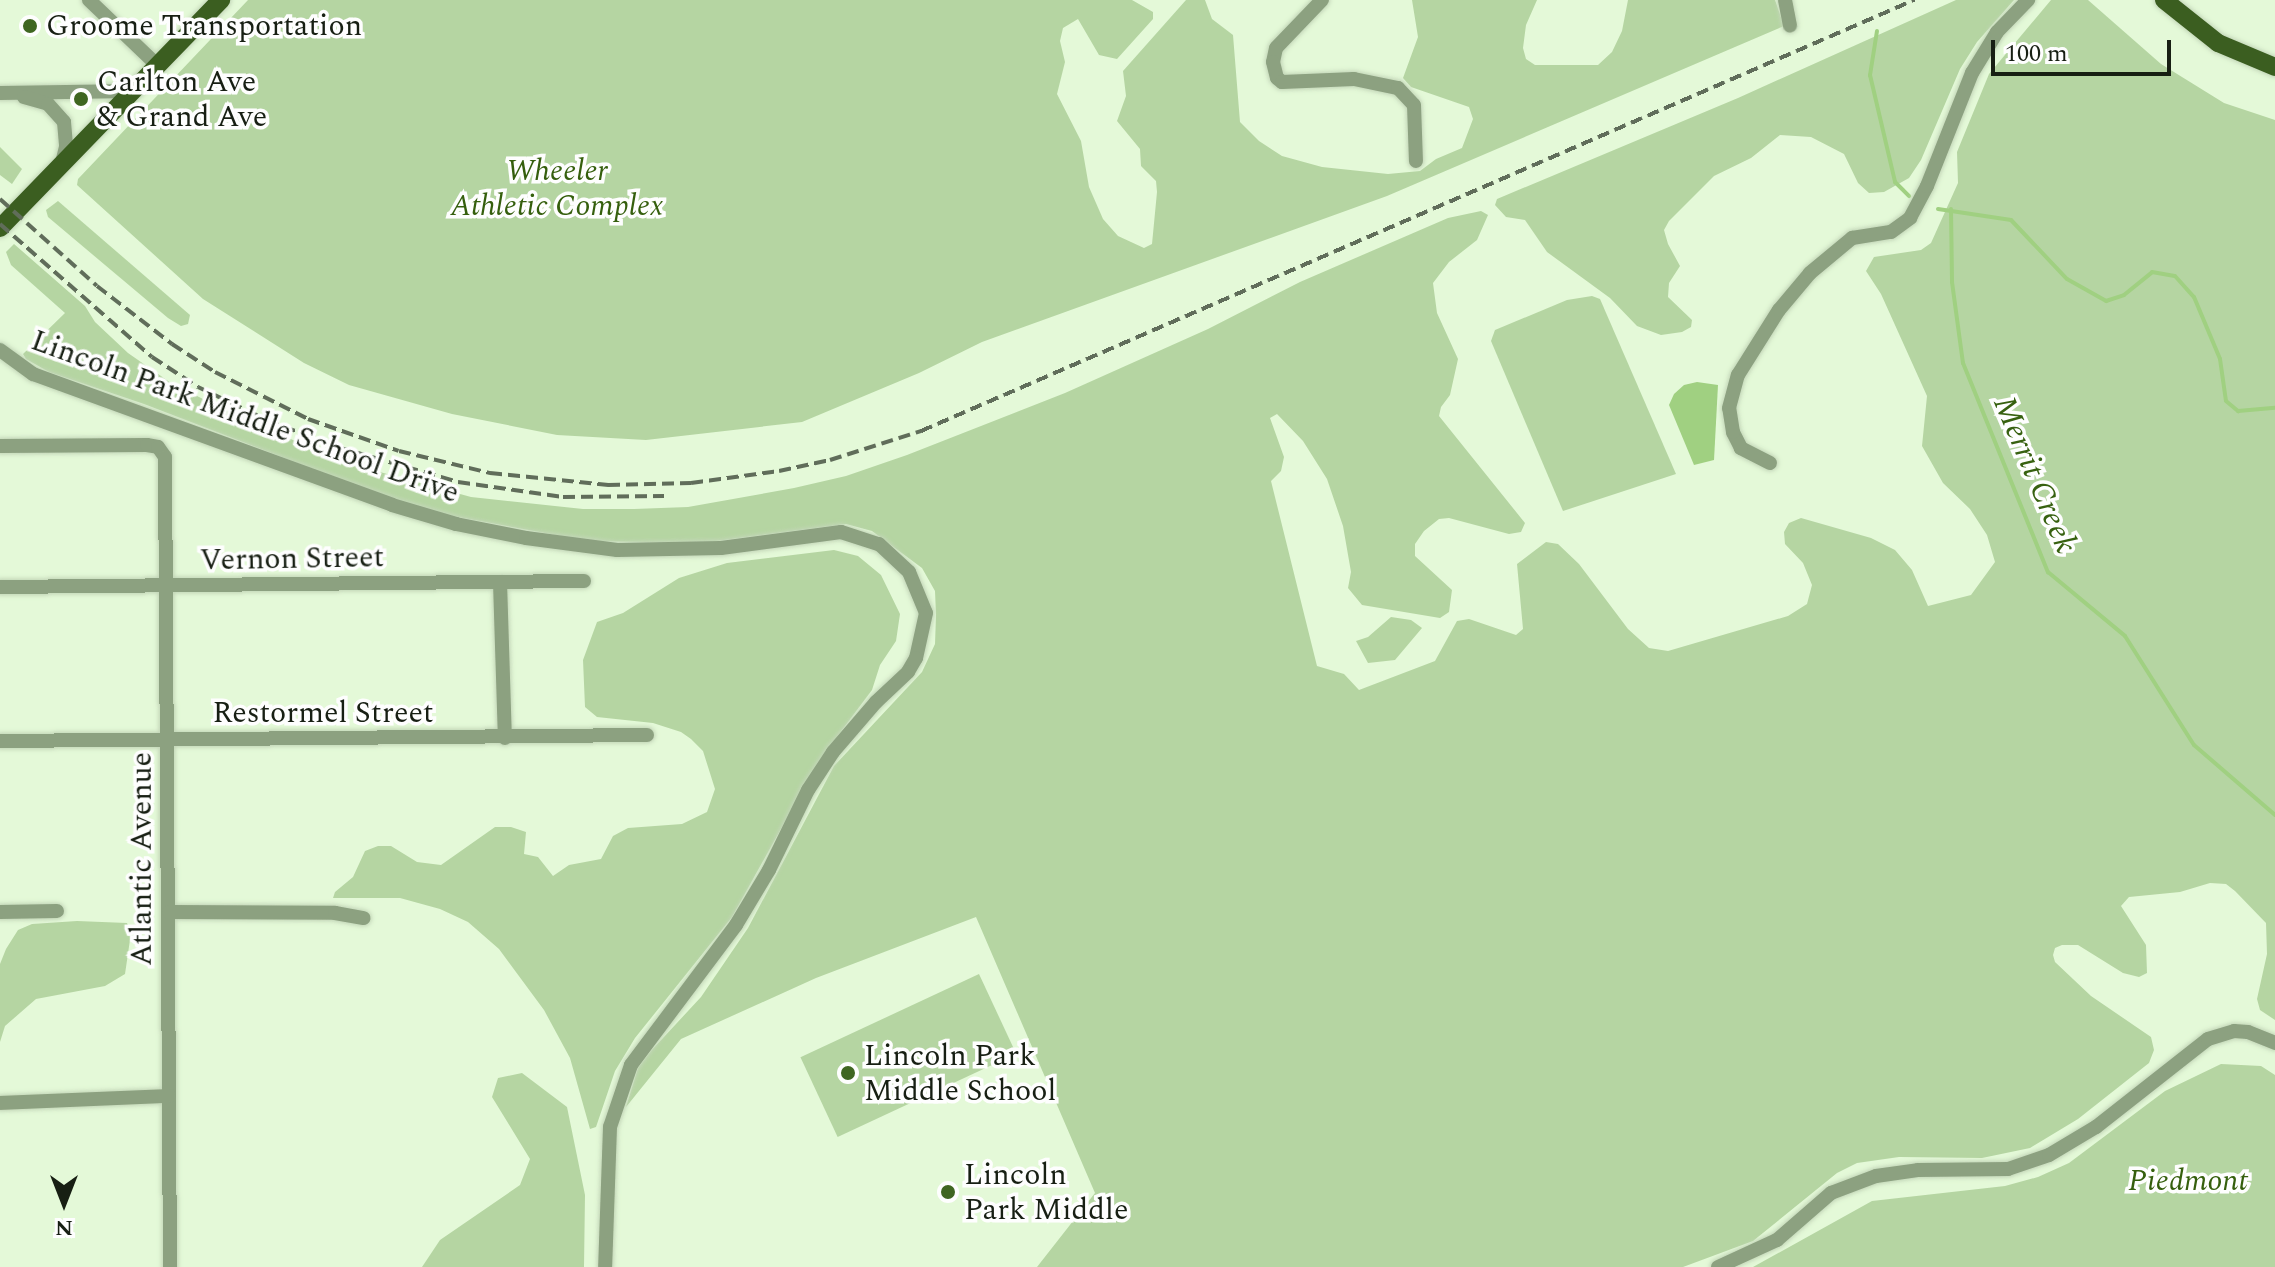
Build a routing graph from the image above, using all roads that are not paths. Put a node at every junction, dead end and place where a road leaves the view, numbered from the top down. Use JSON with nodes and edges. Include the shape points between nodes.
{"nodes":[{"id":1,"x":89,"y":0,"type":"edge"},
{"id":2,"x":221,"y":0,"type":"edge"},
{"id":3,"x":1322,"y":0,"type":"edge"},
{"id":4,"x":1785,"y":0,"type":"edge"},
{"id":5,"x":2028,"y":0,"type":"edge"},
{"id":6,"x":2164,"y":0,"type":"edge"},
{"id":7,"x":1790,"y":26,"type":"dead end"},
{"id":8,"x":157,"y":65,"type":"junction"},
{"id":9,"x":2275,"y":67,"type":"edge"},
{"id":10,"x":132,"y":91,"type":"junction"},
{"id":11,"x":0,"y":94,"type":"edge"},
{"id":12,"x":1416,"y":161,"type":"dead end"},
{"id":13,"x":61,"y":164,"type":"junction"},
{"id":14,"x":0,"y":228,"type":"edge"},
{"id":15,"x":0,"y":350,"type":"edge"},
{"id":16,"x":0,"y":446,"type":"edge"},
{"id":17,"x":1770,"y":463,"type":"dead end"},
{"id":18,"x":584,"y":581,"type":"dead end"},
{"id":19,"x":500,"y":582,"type":"junction"},
{"id":20,"x":167,"y":586,"type":"junction"},
{"id":21,"x":0,"y":587,"type":"edge"},
{"id":22,"x":647,"y":735,"type":"dead end"},
{"id":23,"x":505,"y":738,"type":"junction"},
{"id":24,"x":168,"y":739,"type":"junction"},
{"id":25,"x":0,"y":741,"type":"edge"},
{"id":26,"x":57,"y":911,"type":"dead end"},
{"id":27,"x":0,"y":912,"type":"edge"},
{"id":28,"x":169,"y":912,"type":"junction"},
{"id":29,"x":364,"y":918,"type":"dead end"},
{"id":30,"x":2275,"y":1043,"type":"edge"},
{"id":31,"x":169,"y":1096,"type":"junction"},
{"id":32,"x":0,"y":1103,"type":"edge"},
{"id":33,"x":170,"y":1267,"type":"edge"},
{"id":34,"x":605,"y":1267,"type":"edge"},
{"id":35,"x":1718,"y":1267,"type":"edge"}],
"edges":[{"from":1,"to":8,"type":"street"},
{"from":2,"to":8,"type":"main road"},
{"from":3,"to":12,"type":"street","via":[[1274,51],[1274,69],[1282,82],[1354,79],[1398,88],[1414,105]]},
{"from":4,"to":7,"type":"street"},
{"from":5,"to":17,"type":"street","via":[[1997,32],[1972,73],[1910,218],[1891,232],[1852,238],[1830,255],[1779,310],[1738,375],[1729,408],[1733,432],[1741,448]]},
{"from":6,"to":9,"type":"main road","via":[[2218,43]]},
{"from":8,"to":10,"type":"main road"},
{"from":10,"to":11,"type":"street"},
{"from":10,"to":13,"type":"main road"},
{"from":11,"to":13,"type":"street","via":[[37,98],[58,112],[66,134]]},
{"from":13,"to":14,"type":"main road"},
{"from":15,"to":34,"type":"street","name":"Lincoln Park Middle School Drive","via":[[33,374],[456,524],[617,550],[721,548],[841,532],[879,544],[909,572],[926,613],[912,665],[821,770],[736,925],[642,1047],[622,1084],[610,1127]]},
{"from":16,"to":20,"type":"street","name":"Atlantic Avenue","via":[[147,445],[162,451]]},
{"from":18,"to":19,"type":"street","name":"Vernon Street"},
{"from":19,"to":20,"type":"street","name":"Vernon Street"},
{"from":19,"to":23,"type":"street"},
{"from":20,"to":21,"type":"street","name":"Vernon Street"},
{"from":20,"to":24,"type":"street","name":"Atlantic Avenue"},
{"from":22,"to":23,"type":"street","name":"Restormel Street"},
{"from":23,"to":24,"type":"street","name":"Restormel Street"},
{"from":24,"to":25,"type":"street","name":"Restormel Street"},
{"from":24,"to":28,"type":"street","name":"Atlantic Avenue"},
{"from":26,"to":27,"type":"street"},
{"from":28,"to":29,"type":"street","via":[[335,913]]},
{"from":28,"to":31,"type":"street","name":"Atlantic Avenue"},
{"from":30,"to":35,"type":"street","via":[[2234,1031],[2208,1039],[2096,1127],[2049,1155],[2008,1169],[1876,1176],[1831,1193],[1777,1240]]},
{"from":31,"to":32,"type":"street"},
{"from":31,"to":33,"type":"street","name":"Atlantic Avenue"}]}
